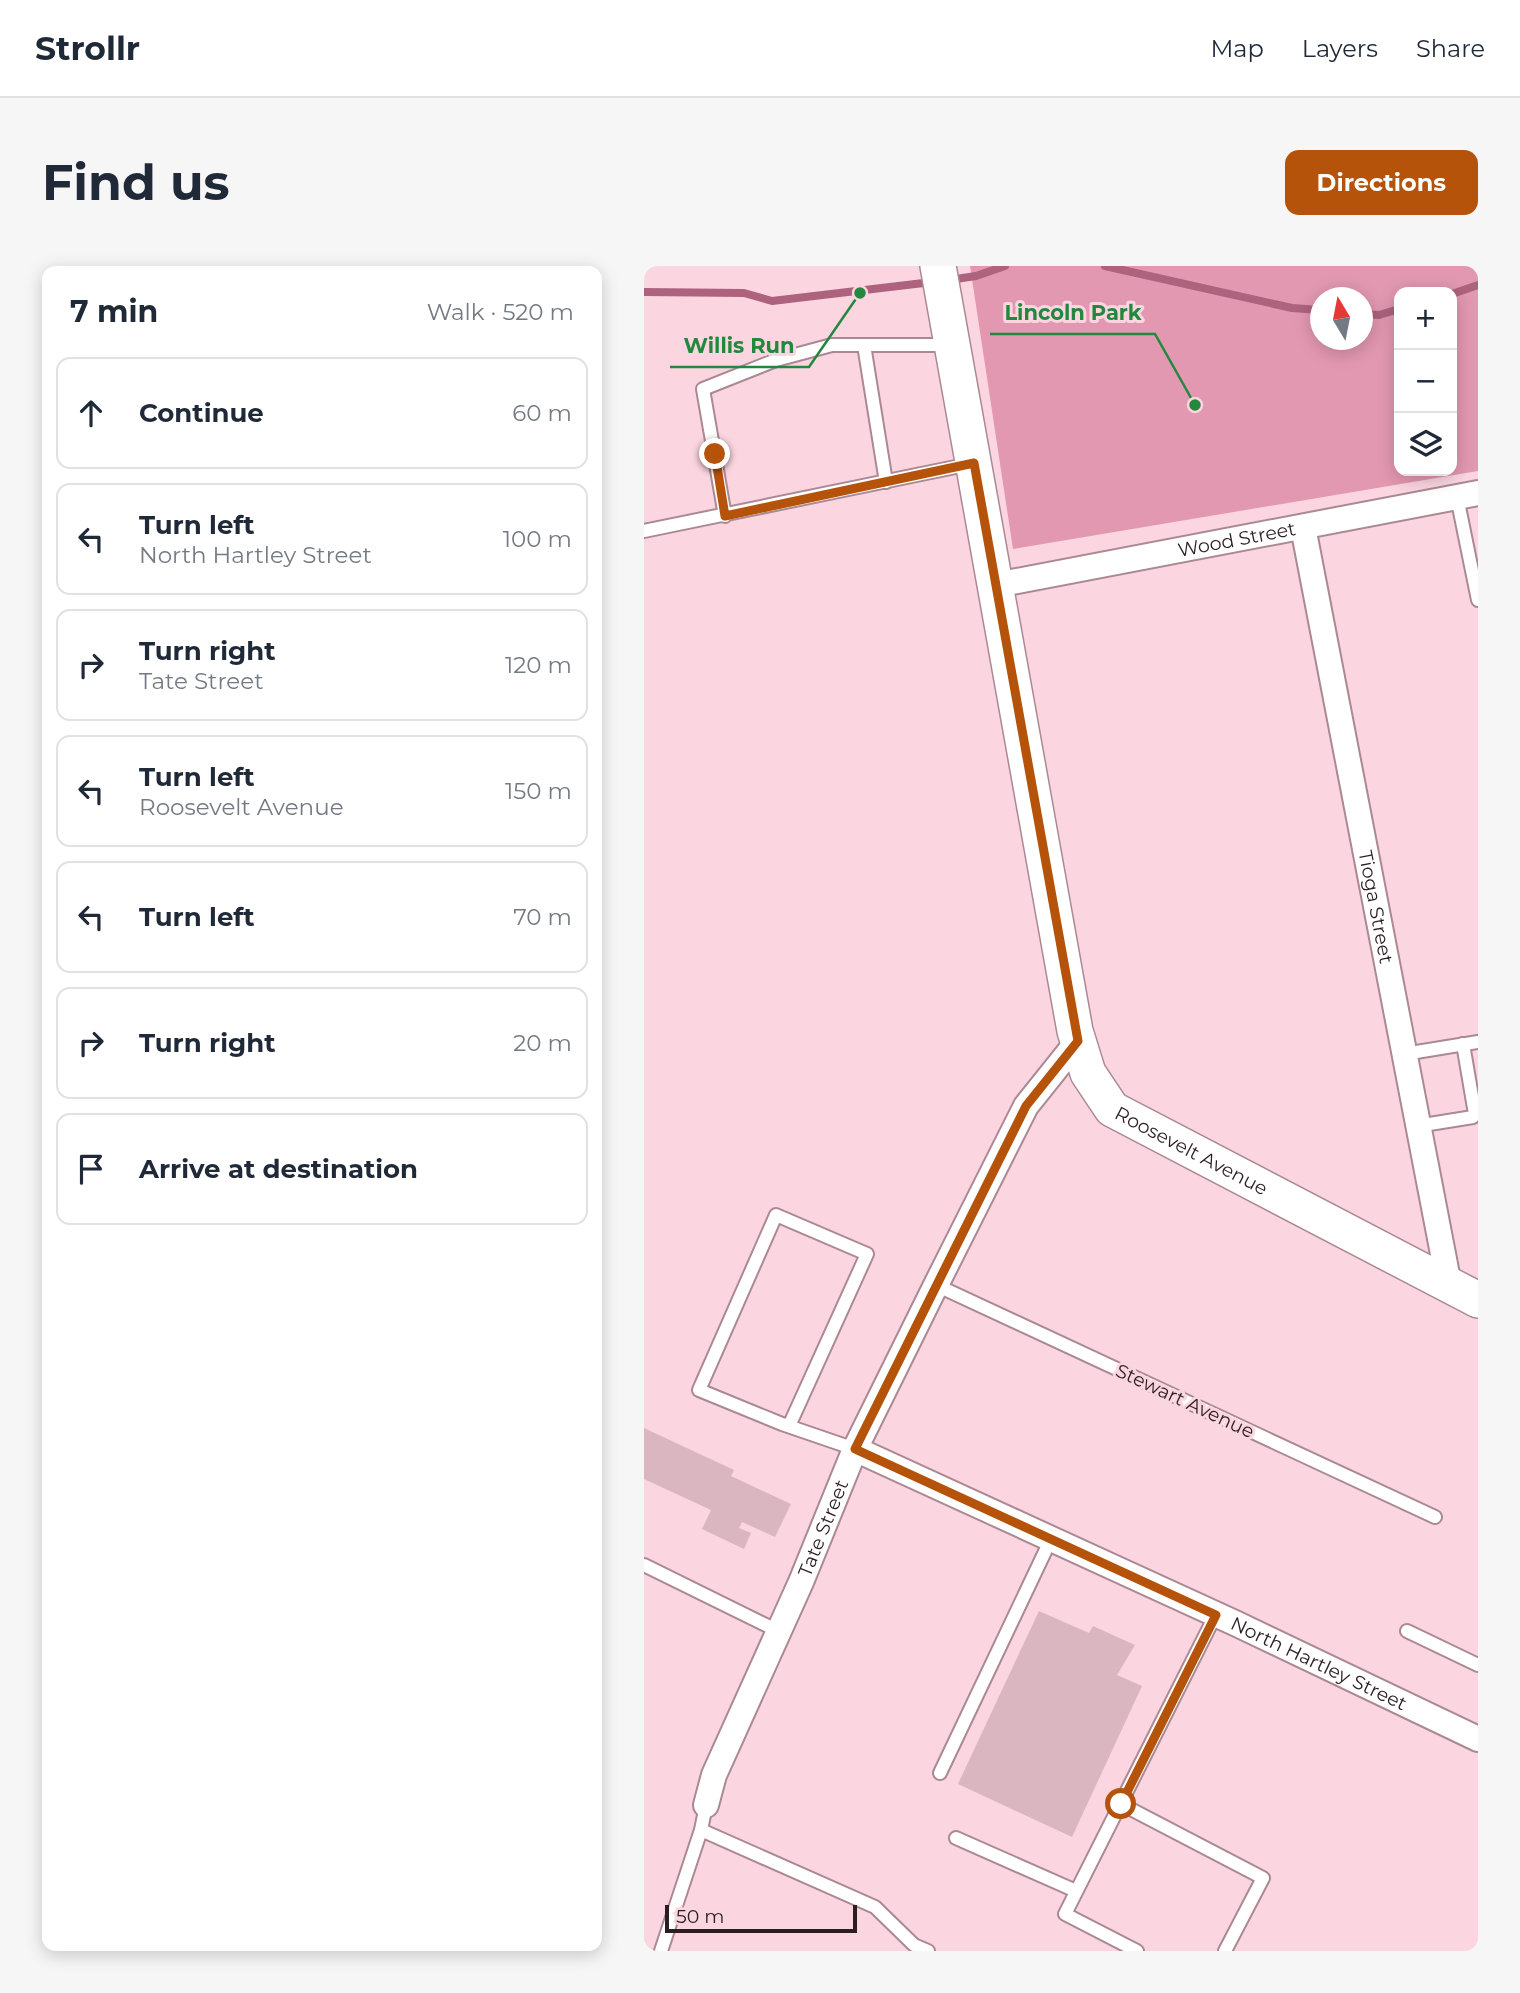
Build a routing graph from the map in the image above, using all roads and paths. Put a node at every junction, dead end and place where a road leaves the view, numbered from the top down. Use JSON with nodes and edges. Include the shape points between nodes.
{"nodes":[{"id":1,"x":938,"y":266,"type":"edge"},
{"id":2,"x":951,"y":333,"type":"junction"},
{"id":3,"x":864,"y":345,"type":"junction"},
{"id":4,"x":974,"y":463,"type":"junction"},
{"id":5,"x":886,"y":482,"type":"junction"},
{"id":6,"x":1468,"y":495,"type":"edge"},
{"id":7,"x":725,"y":516,"type":"junction"},
{"id":8,"x":1303,"y":527,"type":"junction"},
{"id":9,"x":644,"y":531,"type":"edge"},
{"id":10,"x":996,"y":585,"type":"junction"},
{"id":11,"x":1478,"y":600,"type":"edge"},
{"id":12,"x":1078,"y":1041,"type":"junction"},
{"id":13,"x":1478,"y":1041,"type":"edge"},
{"id":14,"x":1463,"y":1044,"type":"junction"},
{"id":15,"x":1405,"y":1054,"type":"junction"},
{"id":16,"x":1417,"y":1126,"type":"junction"},
{"id":17,"x":936,"y":1285,"type":"junction"},
{"id":18,"x":1463,"y":1293,"type":"edge"},
{"id":19,"x":789,"y":1426,"type":"junction"},
{"id":20,"x":855,"y":1449,"type":"junction"},
{"id":21,"x":1434,"y":1517,"type":"dead end"},
{"id":22,"x":1051,"y":1539,"type":"junction"},
{"id":23,"x":644,"y":1565,"type":"edge"},
{"id":24,"x":1216,"y":1615,"type":"junction"},
{"id":25,"x":778,"y":1631,"type":"junction"},
{"id":26,"x":1407,"y":1631,"type":"dead end"},
{"id":27,"x":1478,"y":1665,"type":"edge"},
{"id":28,"x":1478,"y":1739,"type":"edge"},
{"id":29,"x":940,"y":1773,"type":"dead end"},
{"id":30,"x":1121,"y":1804,"type":"junction"},
{"id":31,"x":706,"y":1805,"type":"joint"},
{"id":32,"x":701,"y":1830,"type":"junction"},
{"id":33,"x":956,"y":1838,"type":"dead end"},
{"id":34,"x":1076,"y":1891,"type":"junction"},
{"id":35,"x":913,"y":1948,"type":"edge"},
{"id":36,"x":661,"y":1951,"type":"edge"},
{"id":37,"x":928,"y":1951,"type":"edge"},
{"id":38,"x":1136,"y":1951,"type":"edge"},
{"id":39,"x":1225,"y":1951,"type":"edge"}],
"edges":[{"from":1,"to":2,"type":"main road","name":"Roosevelt Avenue"},
{"from":2,"to":3,"type":"lane"},
{"from":2,"to":4,"type":"main road","name":"Roosevelt Avenue"},
{"from":3,"to":5,"type":"lane"},
{"from":3,"to":7,"type":"lane","via":[[832,345],[787,357],[703,389]]},
{"from":4,"to":5,"type":"lane"},
{"from":4,"to":10,"type":"main road","name":"Roosevelt Avenue"},
{"from":5,"to":7,"type":"lane"},
{"from":6,"to":8,"type":"street","name":"Wood Street"},
{"from":6,"to":11,"type":"lane"},
{"from":7,"to":9,"type":"lane"},
{"from":8,"to":10,"type":"street","name":"Wood Street"},
{"from":8,"to":15,"type":"street","name":"Tioga Street"},
{"from":10,"to":12,"type":"main road","name":"Roosevelt Avenue"},
{"from":12,"to":17,"type":"street","name":"Tate Street","via":[[1026,1106]]},
{"from":12,"to":18,"type":"main road","name":"Roosevelt Avenue","via":[[1088,1073],[1112,1109]]},
{"from":13,"to":14,"type":"lane"},
{"from":14,"to":15,"type":"lane"},
{"from":14,"to":16,"type":"lane","via":[[1475,1114]]},
{"from":15,"to":16,"type":"street","name":"Tioga Street"},
{"from":16,"to":18,"type":"street","name":"Tioga Street"},
{"from":17,"to":20,"type":"street","name":"Tate Street"},
{"from":17,"to":21,"type":"lane","name":"Stewart Avenue"},
{"from":19,"to":19,"type":"lane","via":[[699,1390],[776,1215],[867,1254]]},
{"from":19,"to":20,"type":"lane"},
{"from":20,"to":22,"type":"street","name":"North Hartley Street"},
{"from":20,"to":25,"type":"street","name":"Tate Street"},
{"from":22,"to":24,"type":"street","name":"North Hartley Street"},
{"from":22,"to":29,"type":"lane"},
{"from":23,"to":25,"type":"lane"},
{"from":24,"to":28,"type":"street","name":"North Hartley Street"},
{"from":24,"to":30,"type":"lane"},
{"from":25,"to":31,"type":"street","name":"Tate Street","via":[[714,1775]]},
{"from":26,"to":27,"type":"lane"},
{"from":30,"to":34,"type":"lane"},
{"from":30,"to":39,"type":"lane","via":[[1263,1878]]},
{"from":31,"to":32,"type":"lane"},
{"from":32,"to":35,"type":"lane","via":[[875,1908]]},
{"from":32,"to":36,"type":"lane"},
{"from":33,"to":34,"type":"lane"},
{"from":34,"to":38,"type":"lane","via":[[1065,1914]]},
{"from":35,"to":37,"type":"lane"}]}
